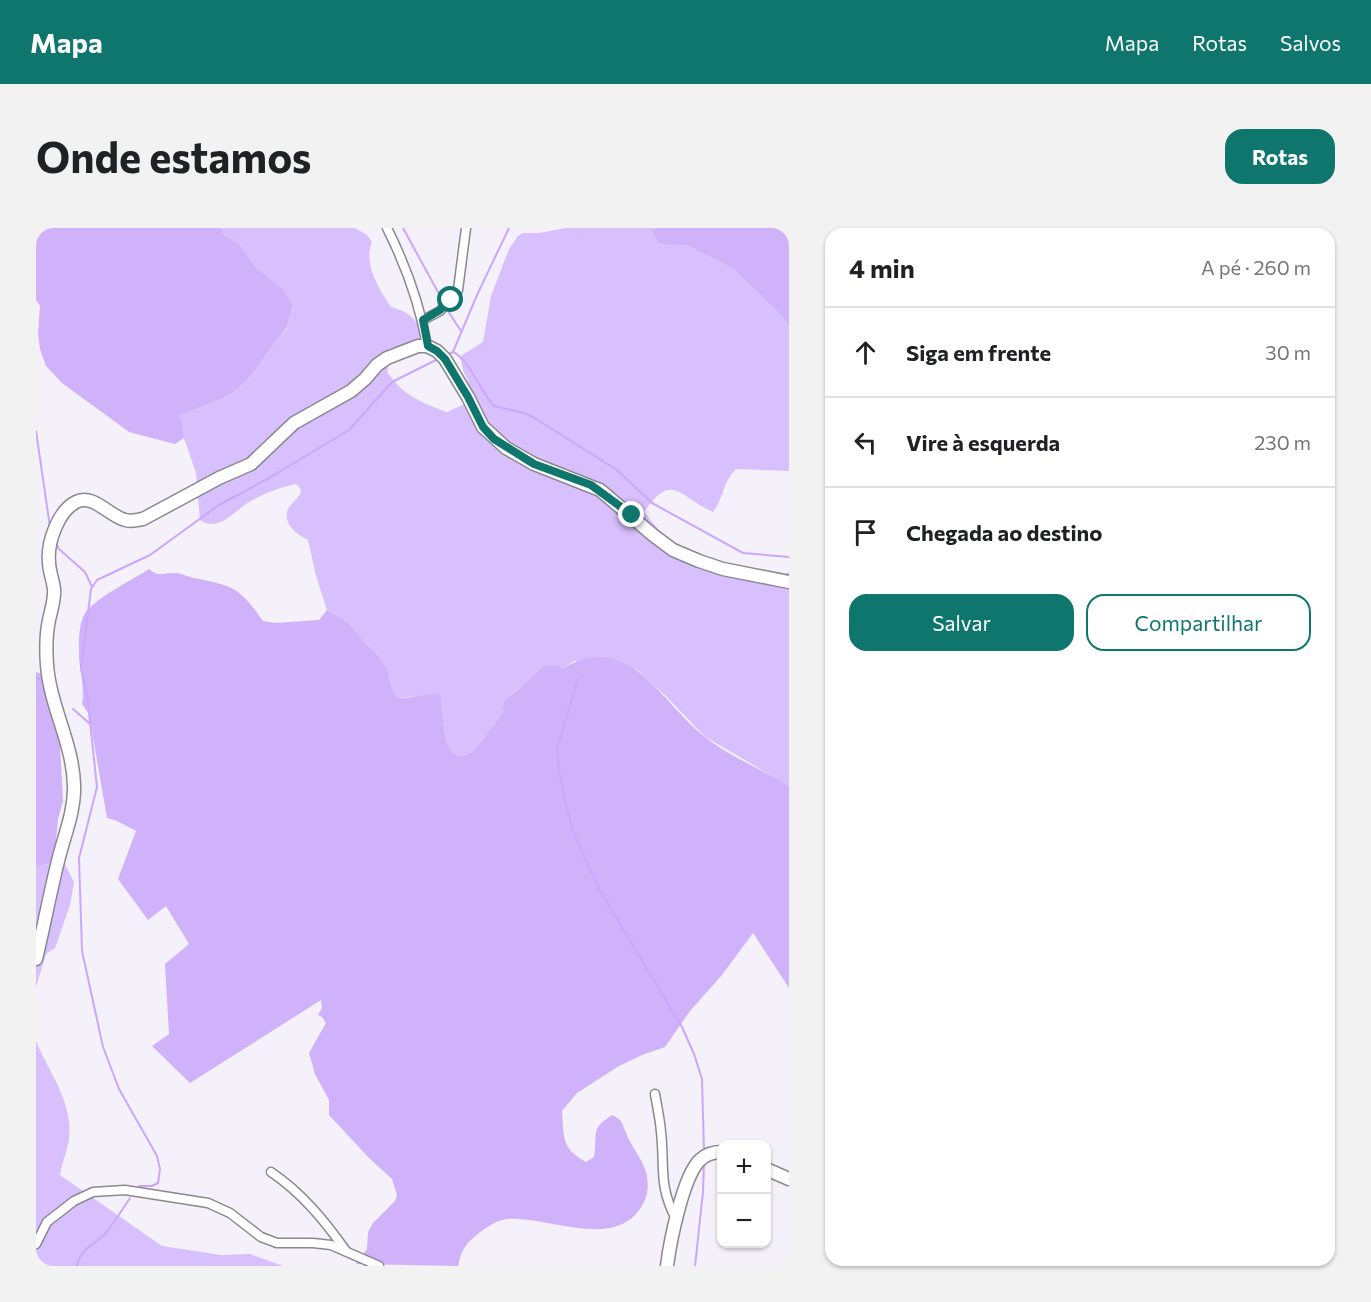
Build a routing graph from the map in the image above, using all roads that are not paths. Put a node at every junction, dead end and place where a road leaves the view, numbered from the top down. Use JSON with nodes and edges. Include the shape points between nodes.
{"nodes":[{"id":1,"x":387,"y":228,"type":"edge"},
{"id":2,"x":466,"y":228,"type":"edge"},
{"id":3,"x":423,"y":320,"type":"junction"},
{"id":4,"x":428,"y":346,"type":"junction"},
{"id":5,"x":789,"y":582,"type":"edge"},
{"id":6,"x":36,"y":959,"type":"edge"},
{"id":7,"x":655,"y":1094,"type":"dead end"},
{"id":8,"x":717,"y":1154,"type":"edge"},
{"id":9,"x":272,"y":1172,"type":"dead end"},
{"id":10,"x":771,"y":1172,"type":"edge"},
{"id":11,"x":789,"y":1179,"type":"edge"},
{"id":12,"x":676,"y":1219,"type":"junction"},
{"id":13,"x":36,"y":1244,"type":"edge"},
{"id":14,"x":346,"y":1251,"type":"junction"},
{"id":15,"x":379,"y":1266,"type":"edge"},
{"id":16,"x":667,"y":1266,"type":"edge"}],
"edges":[{"from":1,"to":3,"type":"street","via":[[404,263]]},
{"from":2,"to":3,"type":"street","via":[[458,290],[440,310]]},
{"from":3,"to":4,"type":"street"},
{"from":4,"to":5,"type":"street","via":[[445,359],[483,427],[506,448],[534,464],[600,490],[674,550],[723,569]]},
{"from":4,"to":6,"type":"street","via":[[387,358],[351,391],[294,423],[251,464],[142,519],[123,520],[86,500],[78,501],[64,513],[49,553],[54,599],[47,665],[70,758],[73,806]]},
{"from":7,"to":12,"type":"street","via":[[662,1175],[667,1202]]},
{"from":8,"to":12,"type":"street","via":[[703,1158],[695,1166]]},
{"from":9,"to":14,"type":"street","via":[[310,1205]]},
{"from":10,"to":11,"type":"street"},
{"from":12,"to":16,"type":"street"},
{"from":13,"to":14,"type":"street","via":[[47,1222],[74,1201],[93,1192],[125,1190],[208,1203],[277,1243],[331,1245]]},
{"from":14,"to":15,"type":"street"}]}
